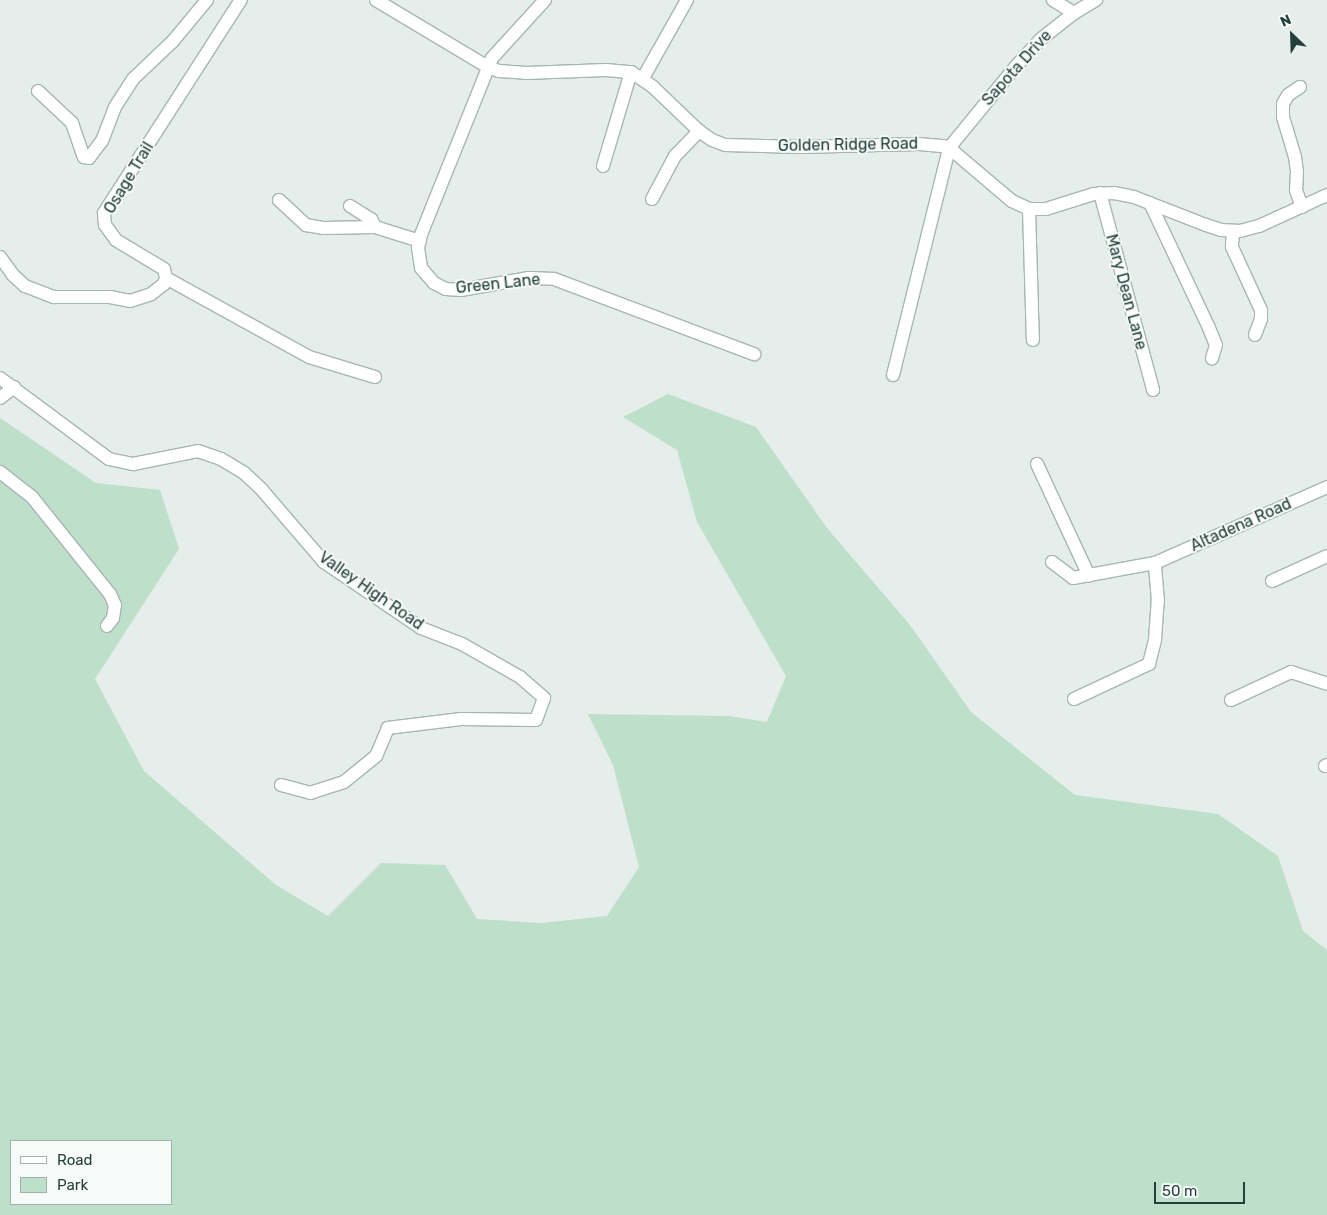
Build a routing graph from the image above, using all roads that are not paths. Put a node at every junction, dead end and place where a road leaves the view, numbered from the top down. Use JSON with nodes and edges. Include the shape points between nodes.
{"nodes":[{"id":1,"x":207,"y":0,"type":"edge"},
{"id":2,"x":241,"y":0,"type":"edge"},
{"id":3,"x":376,"y":0,"type":"edge"},
{"id":4,"x":545,"y":0,"type":"edge"},
{"id":5,"x":688,"y":0,"type":"edge"},
{"id":6,"x":1053,"y":0,"type":"edge"},
{"id":7,"x":1096,"y":0,"type":"edge"},
{"id":8,"x":1074,"y":13,"type":"junction"},
{"id":9,"x":488,"y":67,"type":"junction"},
{"id":10,"x":631,"y":72,"type":"junction"},
{"id":11,"x":643,"y":78,"type":"junction"},
{"id":12,"x":1300,"y":87,"type":"dead end"},
{"id":13,"x":38,"y":91,"type":"dead end"},
{"id":14,"x":698,"y":131,"type":"junction"},
{"id":15,"x":949,"y":148,"type":"junction"},
{"id":16,"x":603,"y":166,"type":"dead end"},
{"id":17,"x":1100,"y":193,"type":"junction"},
{"id":18,"x":1327,"y":194,"type":"edge"},
{"id":19,"x":652,"y":199,"type":"dead end"},
{"id":20,"x":279,"y":200,"type":"dead end"},
{"id":21,"x":1150,"y":203,"type":"junction"},
{"id":22,"x":350,"y":206,"type":"dead end"},
{"id":23,"x":1302,"y":207,"type":"junction"},
{"id":24,"x":1028,"y":209,"type":"junction"},
{"id":25,"x":375,"y":227,"type":"junction"},
{"id":26,"x":1233,"y":231,"type":"junction"},
{"id":27,"x":420,"y":241,"type":"junction"},
{"id":28,"x":0,"y":257,"type":"edge"},
{"id":29,"x":166,"y":278,"type":"junction"},
{"id":30,"x":1256,"y":335,"type":"dead end"},
{"id":31,"x":1033,"y":340,"type":"dead end"},
{"id":32,"x":754,"y":354,"type":"dead end"},
{"id":33,"x":1212,"y":358,"type":"dead end"},
{"id":34,"x":893,"y":375,"type":"dead end"},
{"id":35,"x":374,"y":377,"type":"dead end"},
{"id":36,"x":0,"y":378,"type":"edge"},
{"id":37,"x":14,"y":387,"type":"junction"},
{"id":38,"x":1153,"y":390,"type":"dead end"},
{"id":39,"x":0,"y":398,"type":"edge"},
{"id":40,"x":1037,"y":464,"type":"dead end"},
{"id":41,"x":0,"y":472,"type":"edge"},
{"id":42,"x":1327,"y":487,"type":"edge"},
{"id":43,"x":1327,"y":556,"type":"edge"},
{"id":44,"x":1052,"y":562,"type":"dead end"},
{"id":45,"x":1155,"y":563,"type":"junction"},
{"id":46,"x":1088,"y":576,"type":"junction"},
{"id":47,"x":1272,"y":582,"type":"dead end"},
{"id":48,"x":107,"y":626,"type":"dead end"},
{"id":49,"x":1327,"y":684,"type":"edge"},
{"id":50,"x":1074,"y":699,"type":"dead end"},
{"id":51,"x":1231,"y":700,"type":"dead end"},
{"id":52,"x":281,"y":785,"type":"dead end"}],
"edges":[{"from":1,"to":13,"type":"street","via":[[173,40],[133,79],[115,107],[102,141],[89,158],[84,157],[72,123]]},
{"from":2,"to":29,"type":"street","name":"Osage Trail","via":[[104,213],[105,225],[116,240],[160,265]]},
{"from":3,"to":9,"type":"street","name":"Golden Ridge Road"},
{"from":4,"to":9,"type":"street","name":"Green Lane","via":[[500,47]]},
{"from":5,"to":11,"type":"street"},
{"from":6,"to":8,"type":"street"},
{"from":7,"to":8,"type":"street","name":"Sapota Drive"},
{"from":8,"to":15,"type":"street","name":"Sapota Drive","via":[[1041,39],[1016,66]]},
{"from":9,"to":10,"type":"street","name":"Golden Ridge Road","via":[[526,73]]},
{"from":9,"to":27,"type":"street","name":"Green Lane"},
{"from":10,"to":11,"type":"street","name":"Golden Ridge Road"},
{"from":10,"to":16,"type":"street"},
{"from":11,"to":14,"type":"street","name":"Golden Ridge Road"},
{"from":12,"to":23,"type":"street","via":[[1288,95],[1283,104],[1283,116],[1295,158],[1296,190]]},
{"from":14,"to":15,"type":"street","name":"Golden Ridge Road","via":[[716,142],[734,146],[919,144]]},
{"from":14,"to":19,"type":"street","via":[[675,156]]},
{"from":15,"to":24,"type":"street","via":[[1012,201]]},
{"from":15,"to":34,"type":"street"},
{"from":17,"to":21,"type":"street","via":[[1121,194]]},
{"from":17,"to":24,"type":"street","via":[[1046,209]]},
{"from":17,"to":38,"type":"street","name":"Mary Dean Lane"},
{"from":18,"to":23,"type":"street"},
{"from":20,"to":25,"type":"street","via":[[306,225],[323,228]]},
{"from":21,"to":26,"type":"street","via":[[1206,225]]},
{"from":21,"to":33,"type":"street","via":[[1216,344]]},
{"from":22,"to":25,"type":"street","via":[[371,219]]},
{"from":23,"to":26,"type":"street","via":[[1259,226]]},
{"from":24,"to":31,"type":"street"},
{"from":25,"to":27,"type":"street"},
{"from":26,"to":30,"type":"street","via":[[1232,247],[1261,310]]},
{"from":27,"to":32,"type":"street","name":"Green Lane","via":[[421,268],[434,283],[446,289],[461,290],[529,278],[554,279]]},
{"from":28,"to":29,"type":"street","via":[[25,286],[54,297],[110,297],[130,302],[151,294],[164,284]]},
{"from":29,"to":35,"type":"street","via":[[309,357]]},
{"from":36,"to":37,"type":"street","name":"Valley High Road"},
{"from":37,"to":39,"type":"street"},
{"from":37,"to":52,"type":"street","name":"Valley High Road","via":[[109,459],[133,464],[198,451],[221,459],[243,472],[262,490],[324,562],[421,628],[462,644],[520,677],[544,698],[536,720],[461,719],[388,728],[376,756],[344,782],[311,793]]},
{"from":40,"to":46,"type":"street"},
{"from":41,"to":48,"type":"street","via":[[32,497],[110,594],[115,606],[113,618]]},
{"from":42,"to":45,"type":"street","name":"Altadena Road"},
{"from":43,"to":47,"type":"street"},
{"from":44,"to":46,"type":"street","via":[[1074,578]]},
{"from":45,"to":46,"type":"street","name":"Altadena Road"},
{"from":45,"to":50,"type":"street","via":[[1158,601],[1155,640],[1149,664]]},
{"from":49,"to":51,"type":"street","via":[[1291,672]]}]}
